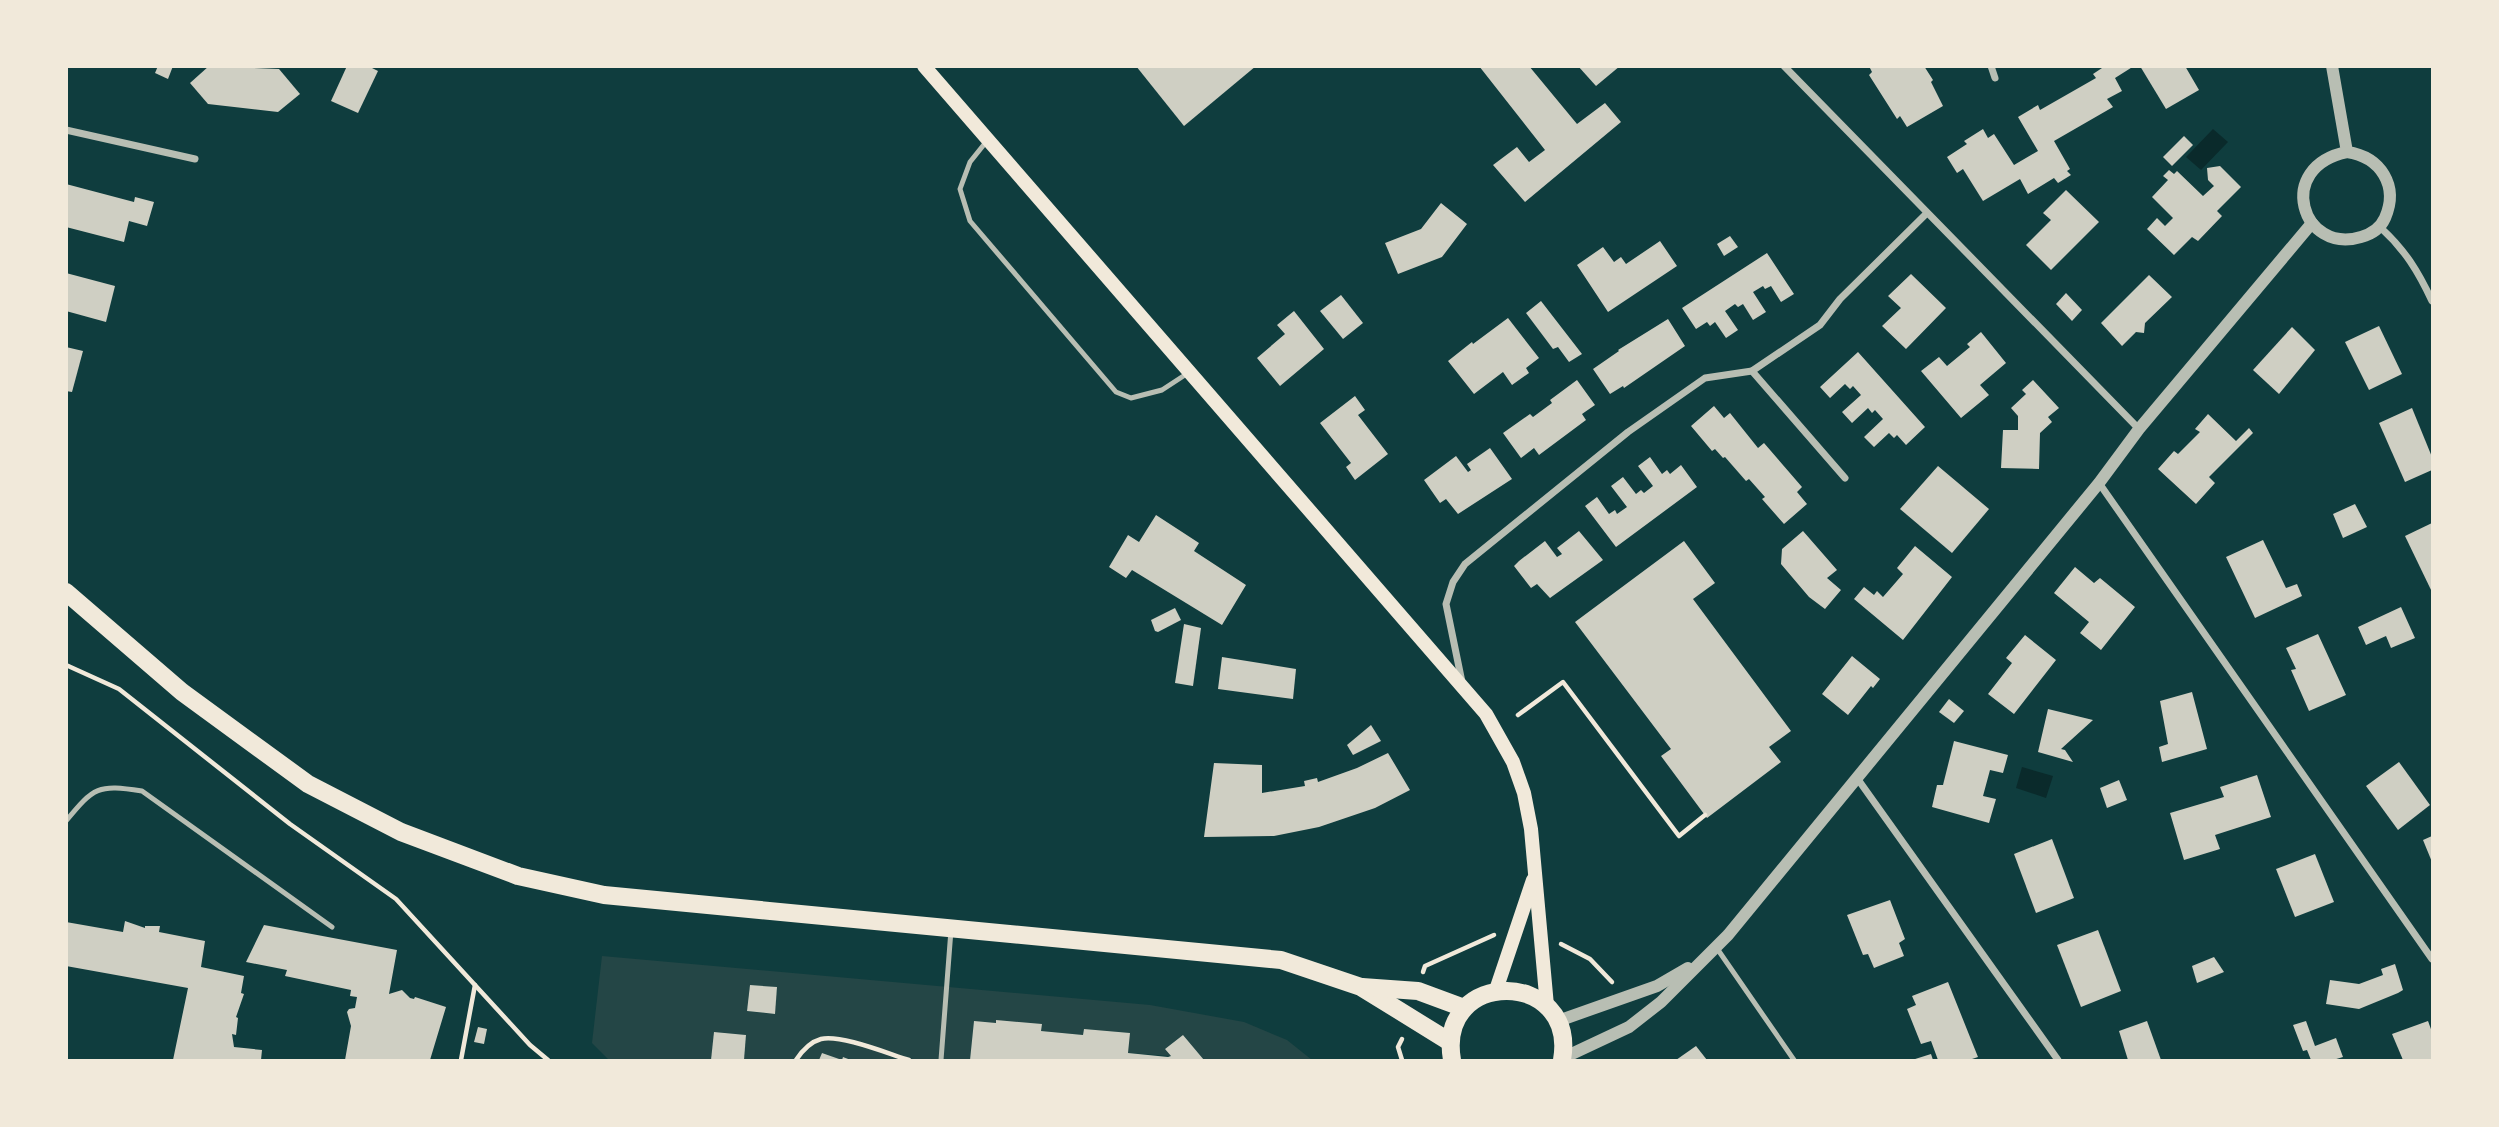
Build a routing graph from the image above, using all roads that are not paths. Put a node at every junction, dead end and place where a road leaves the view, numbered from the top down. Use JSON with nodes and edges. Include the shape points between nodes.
{"nodes":[{"id":1,"x":924,"y":66,"type":"edge"},
{"id":2,"x":1784,"y":66,"type":"edge"},
{"id":3,"x":1991,"y":66,"type":"edge"},
{"id":4,"x":2332,"y":66,"type":"edge"},
{"id":5,"x":1995,"y":78,"type":"dead end"},
{"id":6,"x":66,"y":130,"type":"edge"},
{"id":7,"x":988,"y":139,"type":"junction"},
{"id":8,"x":2347,"y":152,"type":"junction"},
{"id":9,"x":195,"y":159,"type":"dead end"},
{"id":10,"x":1927,"y":213,"type":"junction"},
{"id":11,"x":2312,"y":223,"type":"junction"},
{"id":12,"x":2381,"y":228,"type":"junction"},
{"id":13,"x":2432,"y":301,"type":"edge"},
{"id":14,"x":1752,"y":371,"type":"junction"},
{"id":15,"x":1189,"y":372,"type":"junction"},
{"id":16,"x":2139,"y":429,"type":"junction"},
{"id":17,"x":1845,"y":478,"type":"dead end"},
{"id":18,"x":2099,"y":483,"type":"junction"},
{"id":19,"x":66,"y":592,"type":"edge"},
{"id":20,"x":1462,"y":685,"type":"junction"},
{"id":21,"x":1857,"y":778,"type":"junction"},
{"id":22,"x":66,"y":821,"type":"edge"},
{"id":23,"x":1536,"y":872,"type":"junction"},
{"id":24,"x":332,"y":927,"type":"dead end"},
{"id":25,"x":951,"y":927,"type":"junction"},
{"id":26,"x":1716,"y":947,"type":"junction"},
{"id":27,"x":2432,"y":958,"type":"edge"},
{"id":28,"x":1704,"y":959,"type":"junction"},
{"id":29,"x":1361,"y":987,"type":"junction"},
{"id":30,"x":1496,"y":990,"type":"junction"},
{"id":31,"x":1547,"y":1006,"type":"junction"},
{"id":32,"x":1464,"y":1008,"type":"junction"},
{"id":33,"x":1558,"y":1021,"type":"junction"},
{"id":34,"x":1451,"y":1051,"type":"edge"},
{"id":35,"x":942,"y":1060,"type":"edge"},
{"id":36,"x":1562,"y":1060,"type":"edge"},
{"id":37,"x":1794,"y":1060,"type":"edge"},
{"id":38,"x":2058,"y":1060,"type":"edge"}],
"edges":[{"from":1,"to":7,"type":"main road"},
{"from":2,"to":10,"type":"street"},
{"from":3,"to":5,"type":"street"},
{"from":4,"to":8,"type":"street"},
{"from":6,"to":9,"type":"street"},
{"from":7,"to":15,"type":"main road"},
{"from":7,"to":15,"type":"lane","via":[[970,162],[960,189],[970,221],[1116,392],[1130,398],[1162,390]]},
{"from":8,"to":11,"type":"street","via":[[2318,164],[2308,177],[2303,192]]},
{"from":8,"to":12,"type":"street","via":[[2372,160],[2388,180],[2390,206]]},
{"from":10,"to":14,"type":"street","via":[[1820,324]]},
{"from":10,"to":16,"type":"street"},
{"from":11,"to":12,"type":"street","via":[[2336,239],[2350,240]]},
{"from":11,"to":16,"type":"street"},
{"from":12,"to":13,"type":"street","via":[[2401,246]]},
{"from":14,"to":17,"type":"street"},
{"from":14,"to":20,"type":"street","via":[[1705,377],[1628,432],[1465,564],[1452,582],[1447,604]]},
{"from":15,"to":20,"type":"main road"},
{"from":16,"to":18,"type":"street"},
{"from":18,"to":21,"type":"street"},
{"from":18,"to":27,"type":"street"},
{"from":19,"to":25,"type":"main road","via":[[182,692],[308,784],[401,832],[518,876],[604,895]]},
{"from":20,"to":23,"type":"main road","via":[[1486,714],[1513,762],[1524,793]]},
{"from":21,"to":26,"type":"street"},
{"from":21,"to":38,"type":"street"},
{"from":22,"to":24,"type":"lane","via":[[89,794],[113,786],[142,791]]},
{"from":23,"to":30,"type":"main road"},
{"from":23,"to":31,"type":"main road"},
{"from":25,"to":29,"type":"main road","via":[[1281,960]]},
{"from":25,"to":35,"type":"lane"},
{"from":26,"to":28,"type":"street"},
{"from":26,"to":37,"type":"lane"},
{"from":28,"to":33,"type":"street","via":[[1657,986]]},
{"from":28,"to":36,"type":"street","via":[[1629,1027]]},
{"from":29,"to":32,"type":"main road","via":[[1418,991]]},
{"from":29,"to":34,"type":"main road"},
{"from":30,"to":31,"type":"main road","via":[[1515,990]]},
{"from":30,"to":32,"type":"main road"},
{"from":31,"to":33,"type":"main road"},
{"from":32,"to":34,"type":"main road","via":[[1454,1024]]},
{"from":33,"to":36,"type":"main road"}]}
